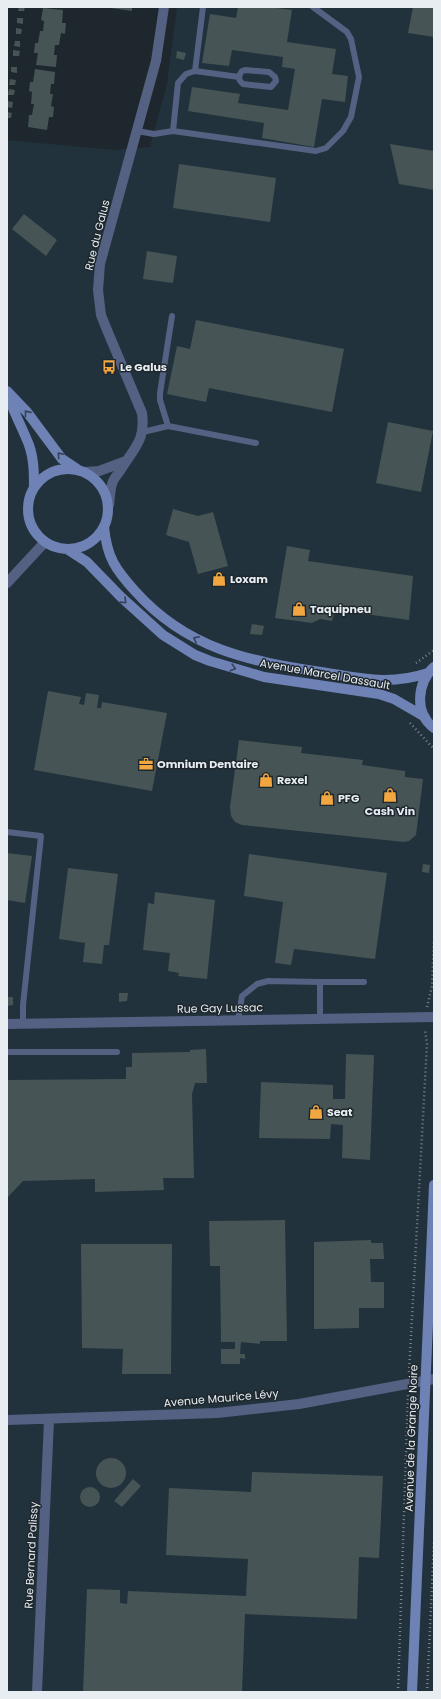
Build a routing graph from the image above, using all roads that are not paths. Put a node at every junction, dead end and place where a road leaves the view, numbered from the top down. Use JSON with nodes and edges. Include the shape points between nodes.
{"nodes":[{"id":1,"x":164,"y":7,"type":"edge"},
{"id":2,"x":203,"y":7,"type":"edge"},
{"id":3,"x":313,"y":7,"type":"edge"},
{"id":4,"x":195,"y":71,"type":"junction"},
{"id":5,"x":239,"y":77,"type":"junction"},
{"id":6,"x":137,"y":131,"type":"junction"},
{"id":7,"x":173,"y":131,"type":"junction"},
{"id":8,"x":172,"y":316,"type":"dead end"},
{"id":9,"x":7,"y":392,"type":"edge"},
{"id":10,"x":168,"y":426,"type":"junction"},
{"id":11,"x":143,"y":432,"type":"junction"},
{"id":12,"x":256,"y":443,"type":"dead end"},
{"id":13,"x":126,"y":461,"type":"junction"},
{"id":14,"x":82,"y":471,"type":"junction"},
{"id":15,"x":34,"y":488,"type":"junction"},
{"id":16,"x":109,"y":505,"type":"junction"},
{"id":17,"x":104,"y":527,"type":"junction"},
{"id":18,"x":45,"y":542,"type":"junction"},
{"id":19,"x":66,"y":549,"type":"junction"},
{"id":20,"x":7,"y":583,"type":"edge"},
{"id":21,"x":431,"y":670,"type":"edge"},
{"id":22,"x":424,"y":717,"type":"junction"},
{"id":23,"x":434,"y":728,"type":"edge"},
{"id":24,"x":7,"y":832,"type":"edge"},
{"id":25,"x":320,"y":982,"type":"junction"},
{"id":26,"x":364,"y":982,"type":"dead end"},
{"id":27,"x":429,"y":1017,"type":"edge"},
{"id":28,"x":320,"y":1019,"type":"junction"},
{"id":29,"x":238,"y":1020,"type":"junction"},
{"id":30,"x":7,"y":1024,"type":"edge"},
{"id":31,"x":23,"y":1024,"type":"junction"},
{"id":32,"x":7,"y":1052,"type":"edge"},
{"id":33,"x":118,"y":1052,"type":"dead end"},
{"id":34,"x":434,"y":1185,"type":"edge"},
{"id":35,"x":430,"y":1380,"type":"edge"},
{"id":36,"x":7,"y":1420,"type":"edge"},
{"id":37,"x":49,"y":1420,"type":"junction"},
{"id":38,"x":37,"y":1692,"type":"edge"},
{"id":39,"x":412,"y":1692,"type":"edge"}],
"edges":[{"from":1,"to":6,"type":"street","name":"Rue du Galus","via":[[156,61]]},
{"from":2,"to":4,"type":"lane"},
{"from":3,"to":7,"type":"lane","via":[[346,32],[351,39],[358,77],[351,117],[344,131],[332,144],[316,151]]},
{"from":4,"to":5,"type":"lane"},
{"from":4,"to":7,"type":"lane","via":[[186,74],[178,84]]},
{"from":5,"to":5,"type":"lane","via":[[245,70],[269,72],[276,77],[276,81],[271,87],[244,84]]},
{"from":6,"to":7,"type":"lane","via":[[154,134]]},
{"from":6,"to":11,"type":"street","name":"Rue du Galus","via":[[100,264],[98,290],[106,330],[142,413]]},
{"from":8,"to":10,"type":"lane","via":[[160,393]]},
{"from":14,"to":9,"type":"main road","one_way":true,"via":[[62,459],[27,412]]},
{"from":9,"to":15,"type":"main road","via":[[29,446]]},
{"from":10,"to":11,"type":"lane"},
{"from":10,"to":12,"type":"lane"},
{"from":11,"to":13,"type":"street","name":"Rue du Galus","via":[[136,450]]},
{"from":13,"to":14,"type":"street","via":[[99,471]]},
{"from":13,"to":16,"type":"street","name":"Rue du Galus","via":[[112,483]]},
{"from":14,"to":15,"type":"main road","via":[[66,469],[53,472],[42,478]]},
{"from":14,"to":16,"type":"main road","via":[[101,486]]},
{"from":15,"to":18,"type":"main road","via":[[29,499],[30,523]]},
{"from":16,"to":17,"type":"main road"},
{"from":17,"to":19,"type":"main road","via":[[98,537],[89,544]]},
{"from":21,"to":17,"type":"main road","name":"Avenue Marcel Dassault","one_way":true,"via":[[414,677],[381,681],[265,663],[211,646],[187,634],[143,600],[112,562],[105,542]]},
{"from":18,"to":19,"type":"main road"},
{"from":18,"to":20,"type":"street"},
{"from":19,"to":22,"type":"main road","name":"Avenue Marcel Dassault","one_way":true,"via":[[87,562],[120,597],[163,635],[210,662],[264,677],[379,694],[394,698]]},
{"from":21,"to":22,"type":"main road","via":[[422,683],[420,694],[420,706]]},
{"from":22,"to":23,"type":"main road","name":"Avenue Marcel Dassault"},
{"from":24,"to":31,"type":"lane","via":[[42,836],[23,1004]]},
{"from":25,"to":26,"type":"lane"},
{"from":25,"to":28,"type":"lane"},
{"from":25,"to":29,"type":"lane","via":[[268,981],[256,984],[242,996]]},
{"from":27,"to":28,"type":"street","name":"Rue Gay Lussac"},
{"from":28,"to":29,"type":"street","name":"Rue Gay Lussac"},
{"from":29,"to":31,"type":"street","name":"Rue Gay Lussac"},
{"from":30,"to":31,"type":"street","name":"Rue Gay Lussac"},
{"from":32,"to":33,"type":"lane"},
{"from":34,"to":35,"type":"main road","name":"Avenue de la Grange Noire"},
{"from":35,"to":37,"type":"street","name":"Avenue Maurice Lévy","via":[[299,1404],[217,1413]]},
{"from":35,"to":39,"type":"main road","name":"Avenue de la Grange Noire"},
{"from":36,"to":37,"type":"street","name":"Avenue Maurice Lévy"},
{"from":37,"to":38,"type":"street","name":"Rue Bernard Palissy"}]}
